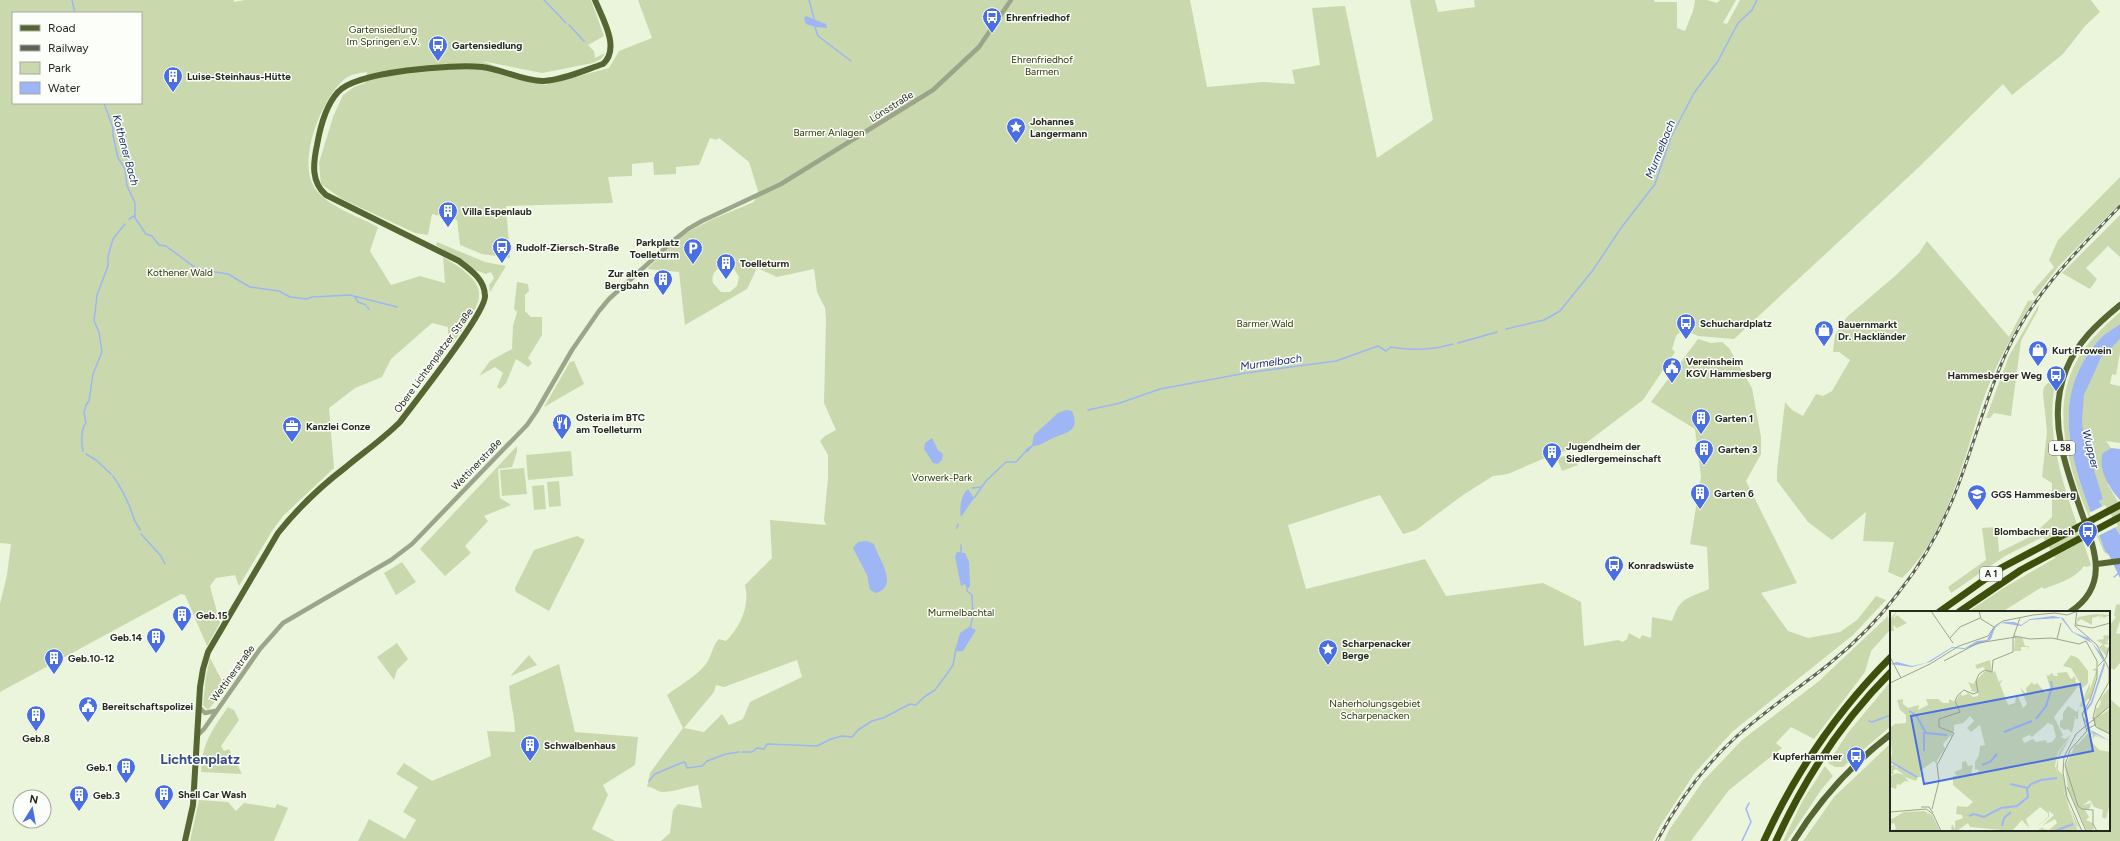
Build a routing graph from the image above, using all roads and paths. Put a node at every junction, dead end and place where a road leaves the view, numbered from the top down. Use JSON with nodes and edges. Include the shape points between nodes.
{"nodes":[{"id":1,"x":595,"y":0,"type":"edge"},
{"id":2,"x":1011,"y":0,"type":"edge"},
{"id":3,"x":756,"y":197,"type":"joint"},
{"id":4,"x":2120,"y":305,"type":"edge"},
{"id":5,"x":2120,"y":505,"type":"edge"},
{"id":6,"x":2120,"y":517,"type":"edge"},
{"id":7,"x":2120,"y":561,"type":"edge"},
{"id":8,"x":2097,"y":564,"type":"junction"},
{"id":9,"x":1940,"y":611,"type":"edge"},
{"id":10,"x":1959,"y":611,"type":"edge"},
{"id":11,"x":2071,"y":611,"type":"edge"},
{"id":12,"x":1890,"y":658,"type":"edge"},
{"id":13,"x":1890,"y":673,"type":"edge"},
{"id":14,"x":199,"y":707,"type":"junction"},
{"id":15,"x":217,"y":710,"type":"junction"},
{"id":16,"x":1890,"y":735,"type":"edge"},
{"id":17,"x":197,"y":736,"type":"junction"},
{"id":18,"x":1765,"y":839,"type":"edge"},
{"id":19,"x":185,"y":841,"type":"edge"},
{"id":20,"x":1776,"y":841,"type":"edge"},
{"id":21,"x":1794,"y":841,"type":"edge"}],
"edges":[{"from":1,"to":14,"type":"main road","name":"Obere Lichtenplatzer Straße","via":[[611,48],[603,64],[544,81],[476,67],[438,67],[409,71],[362,78],[338,92],[330,104],[320,126],[315,151],[314,176],[320,190],[459,261],[481,282],[485,300],[469,328],[400,422],[378,443],[327,483],[278,533],[208,652],[203,669]]},
{"from":2,"to":3,"type":"street","name":"Lönsstraße","via":[[979,47],[933,90]]},
{"from":3,"to":15,"type":"street","name":"Wettinerstraße","via":[[688,229],[609,299],[572,350],[526,425],[412,544],[391,560],[283,623],[260,650]]},
{"from":4,"to":8,"type":"main road","number":"L 58","via":[[2078,347],[2062,382],[2058,409],[2061,445]]},
{"from":5,"to":9,"type":"highway","number":"A 1","via":[[1990,575]]},
{"from":6,"to":10,"type":"highway","number":"A 1","via":[[2052,552]]},
{"from":7,"to":8,"type":"main road"},
{"from":8,"to":11,"type":"main road","number":"L 58","via":[[2096,576],[2088,594]]},
{"from":12,"to":18,"type":"highway","via":[[1857,694],[1809,759],[1786,796]]},
{"from":13,"to":20,"type":"highway","via":[[1866,700],[1824,756]]},
{"from":14,"to":15,"type":"street","via":[[205,713]]},
{"from":14,"to":17,"type":"main road","name":"Obere Lichtenplatzer Straße"},
{"from":15,"to":17,"type":"street","name":"Wettinerstraße"},
{"from":16,"to":21,"type":"main road","via":[[1842,778]]},
{"from":17,"to":19,"type":"main road","name":"Obere Lichtenplatzer Straße","via":[[193,805]]}]}
